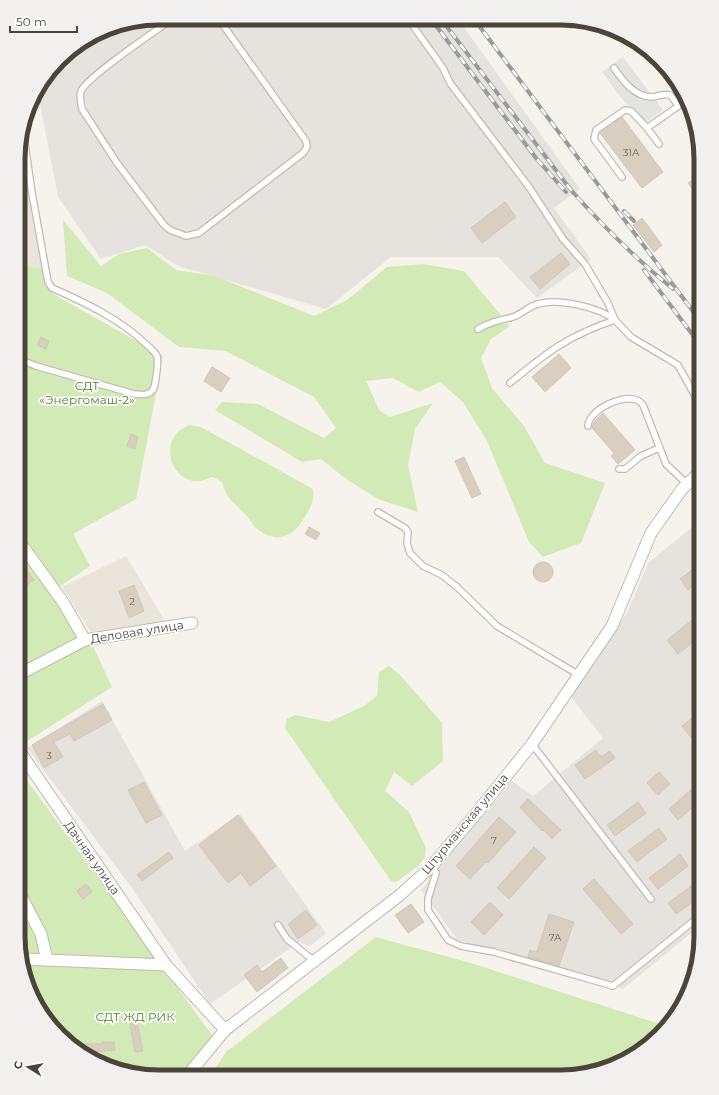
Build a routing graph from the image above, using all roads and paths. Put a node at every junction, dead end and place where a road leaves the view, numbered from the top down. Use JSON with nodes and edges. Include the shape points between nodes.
{"nodes":[{"id":1,"x":164,"y":25,"type":"edge"},
{"id":2,"x":223,"y":25,"type":"edge"},
{"id":3,"x":412,"y":25,"type":"edge"},
{"id":4,"x":614,"y":68,"type":"dead end"},
{"id":5,"x":682,"y":103,"type":"edge"},
{"id":6,"x":678,"y":105,"type":"junction"},
{"id":7,"x":647,"y":128,"type":"junction"},
{"id":8,"x":659,"y":144,"type":"dead end"},
{"id":9,"x":26,"y":148,"type":"edge"},
{"id":10,"x":622,"y":177,"type":"dead end"},
{"id":11,"x":616,"y":320,"type":"junction"},
{"id":12,"x":478,"y":329,"type":"dead end"},
{"id":13,"x":25,"y":361,"type":"edge"},
{"id":14,"x":510,"y":383,"type":"dead end"},
{"id":15,"x":694,"y":394,"type":"edge"},
{"id":16,"x":588,"y":426,"type":"dead end"},
{"id":17,"x":659,"y":448,"type":"junction"},
{"id":18,"x":619,"y":469,"type":"dead end"},
{"id":19,"x":694,"y":478,"type":"edge"},
{"id":20,"x":687,"y":484,"type":"junction"},
{"id":21,"x":378,"y":512,"type":"dead end"},
{"id":22,"x":25,"y":549,"type":"edge"},
{"id":23,"x":192,"y":623,"type":"dead end"},
{"id":24,"x":85,"y":640,"type":"junction"},
{"id":25,"x":25,"y":671,"type":"edge"},
{"id":26,"x":579,"y":675,"type":"junction"},
{"id":27,"x":532,"y":744,"type":"junction"},
{"id":28,"x":25,"y":760,"type":"edge"},
{"id":29,"x":432,"y":866,"type":"junction"},
{"id":30,"x":652,"y":899,"type":"dead end"},
{"id":31,"x":25,"y":903,"type":"edge"},
{"id":32,"x":694,"y":921,"type":"edge"},
{"id":33,"x":278,"y":925,"type":"dead end"},
{"id":34,"x":27,"y":959,"type":"edge"},
{"id":35,"x":47,"y":960,"type":"junction"},
{"id":36,"x":314,"y":961,"type":"junction"},
{"id":37,"x":166,"y":965,"type":"junction"},
{"id":38,"x":225,"y":1030,"type":"junction"},
{"id":39,"x":192,"y":1070,"type":"edge"}],
"edges":[{"from":1,"to":2,"type":"lane","via":[[98,73],[81,91],[80,99],[86,114],[117,163],[164,225],[186,236],[199,233],[215,223],[303,153],[307,147],[306,142]]},
{"from":3,"to":11,"type":"lane","via":[[443,68],[450,83],[528,187],[563,239],[585,264]]},
{"from":4,"to":6,"type":"lane","via":[[624,83],[634,90],[650,97],[670,95]]},
{"from":5,"to":6,"type":"lane"},
{"from":6,"to":7,"type":"lane"},
{"from":7,"to":8,"type":"lane"},
{"from":7,"to":10,"type":"lane","via":[[631,111],[625,110],[594,132],[594,139]]},
{"from":9,"to":13,"type":"lane","via":[[48,282],[52,288],[120,322],[150,347],[157,356],[155,386],[150,394],[134,394]]},
{"from":11,"to":12,"type":"lane","via":[[600,310],[547,302],[536,304],[521,313],[488,323]]},
{"from":11,"to":14,"type":"lane","via":[[582,332],[556,346]]},
{"from":11,"to":15,"type":"lane","via":[[631,337],[678,365]]},
{"from":16,"to":17,"type":"lane","via":[[589,419],[605,405],[628,398],[637,400],[643,405]]},
{"from":17,"to":18,"type":"lane","via":[[641,456],[625,469]]},
{"from":17,"to":20,"type":"lane","via":[[668,468]]},
{"from":19,"to":20,"type":"street","name":"Штурманская улица"},
{"from":20,"to":26,"type":"street","name":"Штурманская улица","via":[[651,533],[612,626]]},
{"from":21,"to":26,"type":"lane","via":[[405,528],[408,532],[407,543],[410,553],[423,566],[457,586],[497,626]]},
{"from":22,"to":24,"type":"street","via":[[63,602]]},
{"from":23,"to":24,"type":"street","name":"Деловая улица"},
{"from":24,"to":25,"type":"street","name":"Деловая улица"},
{"from":26,"to":27,"type":"street","name":"Штурманская улица"},
{"from":27,"to":29,"type":"street","name":"Штурманская улица"},
{"from":27,"to":30,"type":"lane"},
{"from":28,"to":37,"type":"street","name":"Дачная улица"},
{"from":29,"to":32,"type":"lane","via":[[436,873],[428,899],[428,910],[448,940],[461,946],[494,952],[613,986]]},
{"from":29,"to":36,"type":"street","name":"Штурманская улица","via":[[400,895]]},
{"from":31,"to":35,"type":"street","via":[[41,934]]},
{"from":33,"to":36,"type":"lane","via":[[287,939]]},
{"from":34,"to":35,"type":"street"},
{"from":35,"to":37,"type":"street"},
{"from":36,"to":38,"type":"street","name":"Штурманская улица"},
{"from":37,"to":38,"type":"street"},
{"from":38,"to":39,"type":"street","name":"Штурманская улица"}]}
